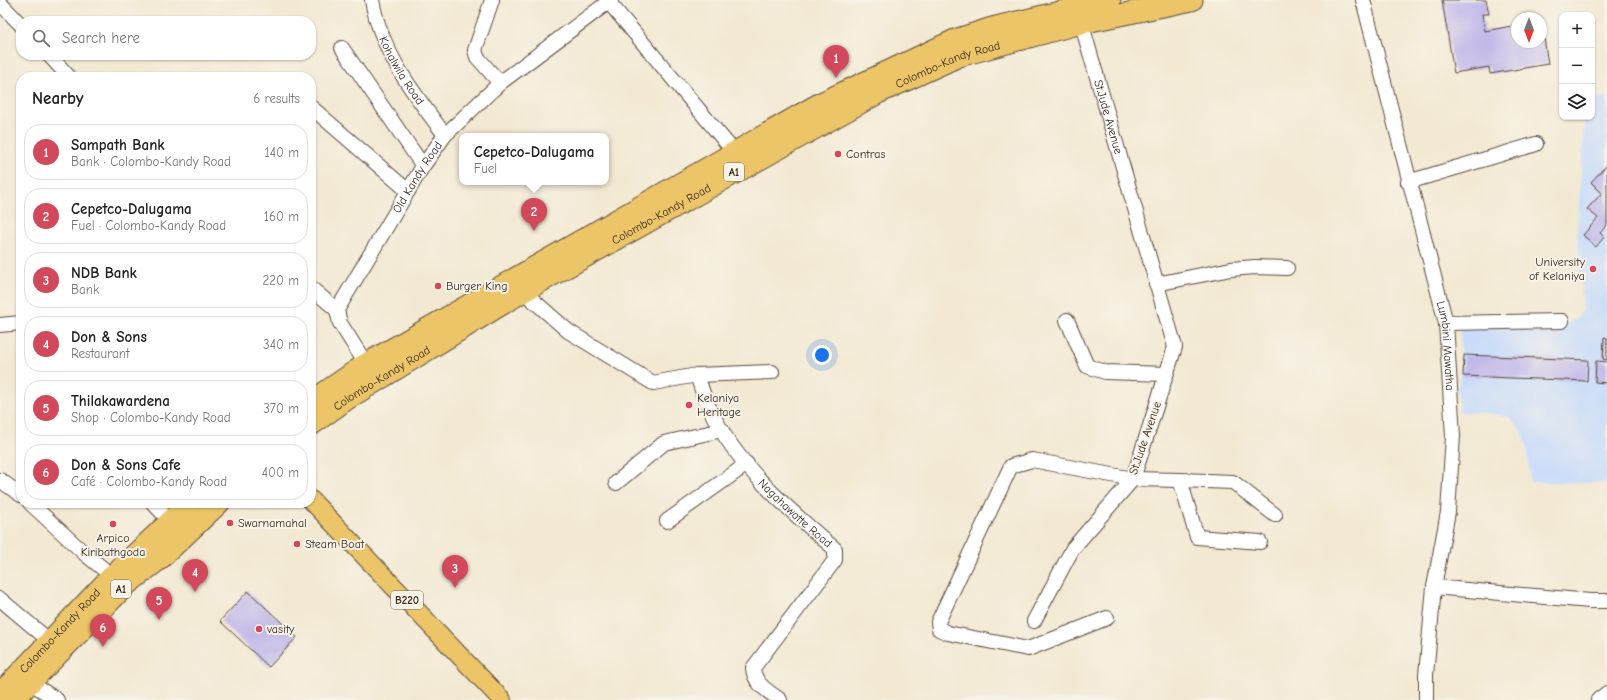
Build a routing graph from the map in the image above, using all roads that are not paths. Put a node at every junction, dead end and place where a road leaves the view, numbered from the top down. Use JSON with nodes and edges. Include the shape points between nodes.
{"nodes":[{"id":1,"x":372,"y":0,"type":"edge"},
{"id":2,"x":492,"y":0,"type":"edge"},
{"id":3,"x":1110,"y":0,"type":"edge"},
{"id":4,"x":1192,"y":0,"type":"edge"},
{"id":5,"x":1363,"y":0,"type":"edge"},
{"id":6,"x":609,"y":1,"type":"edge"},
{"id":7,"x":0,"y":2,"type":"edge"},
{"id":8,"x":1079,"y":15,"type":"junction"},
{"id":9,"x":16,"y":20,"type":"edge"},
{"id":10,"x":342,"y":48,"type":"dead end"},
{"id":11,"x":54,"y":60,"type":"edge"},
{"id":12,"x":64,"y":72,"type":"edge"},
{"id":13,"x":500,"y":83,"type":"junction"},
{"id":14,"x":316,"y":111,"type":"edge"},
{"id":15,"x":445,"y":135,"type":"junction"},
{"id":16,"x":1536,"y":144,"type":"dead end"},
{"id":17,"x":740,"y":159,"type":"junction"},
{"id":18,"x":423,"y":166,"type":"junction"},
{"id":19,"x":1408,"y":182,"type":"junction"},
{"id":20,"x":408,"y":191,"type":"junction"},
{"id":21,"x":1287,"y":268,"type":"dead end"},
{"id":22,"x":1156,"y":284,"type":"junction"},
{"id":23,"x":517,"y":286,"type":"junction"},
{"id":24,"x":316,"y":292,"type":"edge"},
{"id":25,"x":337,"y":310,"type":"junction"},
{"id":26,"x":1067,"y":320,"type":"dead end"},
{"id":27,"x":1562,"y":321,"type":"dead end"},
{"id":28,"x":16,"y":323,"type":"edge"},
{"id":29,"x":1446,"y":323,"type":"junction"},
{"id":30,"x":0,"y":325,"type":"edge"},
{"id":31,"x":366,"y":364,"type":"junction"},
{"id":32,"x":772,"y":372,"type":"dead end"},
{"id":33,"x":1166,"y":374,"type":"junction"},
{"id":34,"x":697,"y":375,"type":"junction"},
{"id":35,"x":316,"y":399,"type":"edge"},
{"id":36,"x":316,"y":421,"type":"edge"},
{"id":37,"x":722,"y":430,"type":"junction"},
{"id":38,"x":747,"y":464,"type":"junction"},
{"id":39,"x":1132,"y":479,"type":"junction"},
{"id":40,"x":0,"y":480,"type":"edge"},
{"id":41,"x":1180,"y":480,"type":"junction"},
{"id":42,"x":616,"y":483,"type":"dead end"},
{"id":43,"x":16,"y":491,"type":"edge"},
{"id":44,"x":316,"y":505,"type":"edge"},
{"id":45,"x":35,"y":508,"type":"edge"},
{"id":46,"x":158,"y":508,"type":"edge"},
{"id":47,"x":184,"y":508,"type":"edge"},
{"id":48,"x":214,"y":508,"type":"edge"},
{"id":49,"x":1275,"y":515,"type":"dead end"},
{"id":50,"x":170,"y":521,"type":"junction"},
{"id":51,"x":667,"y":521,"type":"dead end"},
{"id":52,"x":1260,"y":542,"type":"dead end"},
{"id":53,"x":112,"y":576,"type":"junction"},
{"id":54,"x":1434,"y":587,"type":"junction"},
{"id":55,"x":0,"y":599,"type":"edge"},
{"id":56,"x":1607,"y":601,"type":"edge"},
{"id":57,"x":1107,"y":618,"type":"dead end"},
{"id":58,"x":1034,"y":621,"type":"dead end"},
{"id":59,"x":51,"y":642,"type":"junction"},
{"id":60,"x":25,"y":678,"type":"junction"},
{"id":61,"x":1607,"y":693,"type":"edge"},
{"id":62,"x":0,"y":694,"type":"edge"},
{"id":63,"x":13,"y":700,"type":"edge"},
{"id":64,"x":57,"y":700,"type":"edge"},
{"id":65,"x":502,"y":700,"type":"edge"},
{"id":66,"x":780,"y":700,"type":"edge"},
{"id":67,"x":1426,"y":700,"type":"edge"},
{"id":68,"x":1598,"y":700,"type":"edge"}],
"edges":[{"from":1,"to":15,"type":"street","name":"Kohalwila Road","via":[[376,21],[396,65]]},
{"from":2,"to":13,"type":"street","via":[[475,50],[477,57]]},
{"from":3,"to":8,"type":"highway","name":"Colombo-Kandy Road","number":"A1"},
{"from":4,"to":8,"type":"highway","name":"Colombo-Kandy Road","number":"A1"},
{"from":5,"to":19,"type":"street","name":"Lumbini Mawatha"},
{"from":6,"to":13,"type":"street","name":"Old Kandy Road"},
{"from":6,"to":17,"type":"street"},
{"from":7,"to":9,"type":"street"},
{"from":8,"to":17,"type":"highway","name":"Colombo-Kandy Road","number":"A1","via":[[992,28],[955,40],[819,104]]},
{"from":8,"to":22,"type":"street","name":"St.Jude Avenue"},
{"from":10,"to":18,"type":"street"},
{"from":11,"to":12,"type":"street"},
{"from":13,"to":15,"type":"street","name":"Old Kandy Road"},
{"from":14,"to":20,"type":"street"},
{"from":15,"to":18,"type":"street","name":"Old Kandy Road"},
{"from":16,"to":19,"type":"street"},
{"from":17,"to":23,"type":"highway","name":"Colombo-Kandy Road","number":"A1"},
{"from":18,"to":20,"type":"street","name":"Old Kandy Road"},
{"from":19,"to":29,"type":"street","name":"Lumbini Mawatha"},
{"from":20,"to":25,"type":"street","name":"Old Kandy Road"},
{"from":21,"to":22,"type":"street","via":[[1231,269]]},
{"from":22,"to":33,"type":"street","name":"St.Jude Avenue","via":[[1175,347]]},
{"from":23,"to":31,"type":"highway","name":"Colombo-Kandy Road","number":"A1"},
{"from":23,"to":34,"type":"street","via":[[568,331],[653,383]]},
{"from":23,"to":36,"type":"highway","name":"Colombo-Kandy Road","number":"A1"},
{"from":24,"to":25,"type":"street"},
{"from":25,"to":31,"type":"street","via":[[340,323]]},
{"from":26,"to":33,"type":"street","via":[[1087,366],[1106,372]]},
{"from":27,"to":29,"type":"street"},
{"from":28,"to":30,"type":"street"},
{"from":29,"to":54,"type":"street","name":"Lumbini Mawatha","via":[[1454,436],[1448,512]]},
{"from":31,"to":35,"type":"highway","name":"Colombo-Kandy Road","number":"A1"},
{"from":32,"to":34,"type":"street"},
{"from":33,"to":39,"type":"street","name":"St.Jude Avenue"},
{"from":34,"to":37,"type":"street","name":"Nagahawatte Road","via":[[709,409]]},
{"from":37,"to":38,"type":"street","name":"Nagahawatte Road","via":[[734,450]]},
{"from":37,"to":42,"type":"street","via":[[664,443]]},
{"from":38,"to":51,"type":"street"},
{"from":38,"to":66,"type":"street","name":"Nagahawatte Road","via":[[793,514],[835,549],[835,560],[753,668],[754,677],[761,686]]},
{"from":39,"to":41,"type":"street"},
{"from":39,"to":57,"type":"street","name":"St.Jude Avenue","via":[[1032,460],[1011,466],[938,622],[939,629],[948,634],[1028,649]]},
{"from":39,"to":58,"type":"street","via":[[1073,548]]},
{"from":40,"to":43,"type":"street"},
{"from":41,"to":49,"type":"street","via":[[1233,482]]},
{"from":41,"to":52,"type":"street","via":[[1197,537]]},
{"from":44,"to":65,"type":"main road","number":"B220"},
{"from":45,"to":53,"type":"street"},
{"from":46,"to":50,"type":"street"},
{"from":47,"to":50,"type":"highway","name":"Colombo-Kandy Road","number":"A1"},
{"from":48,"to":60,"type":"highway","name":"Colombo-Kandy Road","number":"A1"},
{"from":50,"to":53,"type":"highway","name":"Colombo-Kandy Road","number":"A1"},
{"from":53,"to":59,"type":"highway","name":"Colombo-Kandy Road","number":"A1"},
{"from":54,"to":56,"type":"street","via":[[1590,602]]},
{"from":54,"to":67,"type":"street","name":"Lumbini Mawatha"},
{"from":55,"to":59,"type":"street"},
{"from":59,"to":60,"type":"highway","name":"Colombo-Kandy Road","number":"A1"},
{"from":60,"to":62,"type":"highway","name":"Colombo-Kandy Road","number":"A1"},
{"from":60,"to":63,"type":"highway","name":"Colombo-Kandy Road","number":"A1"},
{"from":60,"to":64,"type":"street"},
{"from":61,"to":68,"type":"street"}]}
